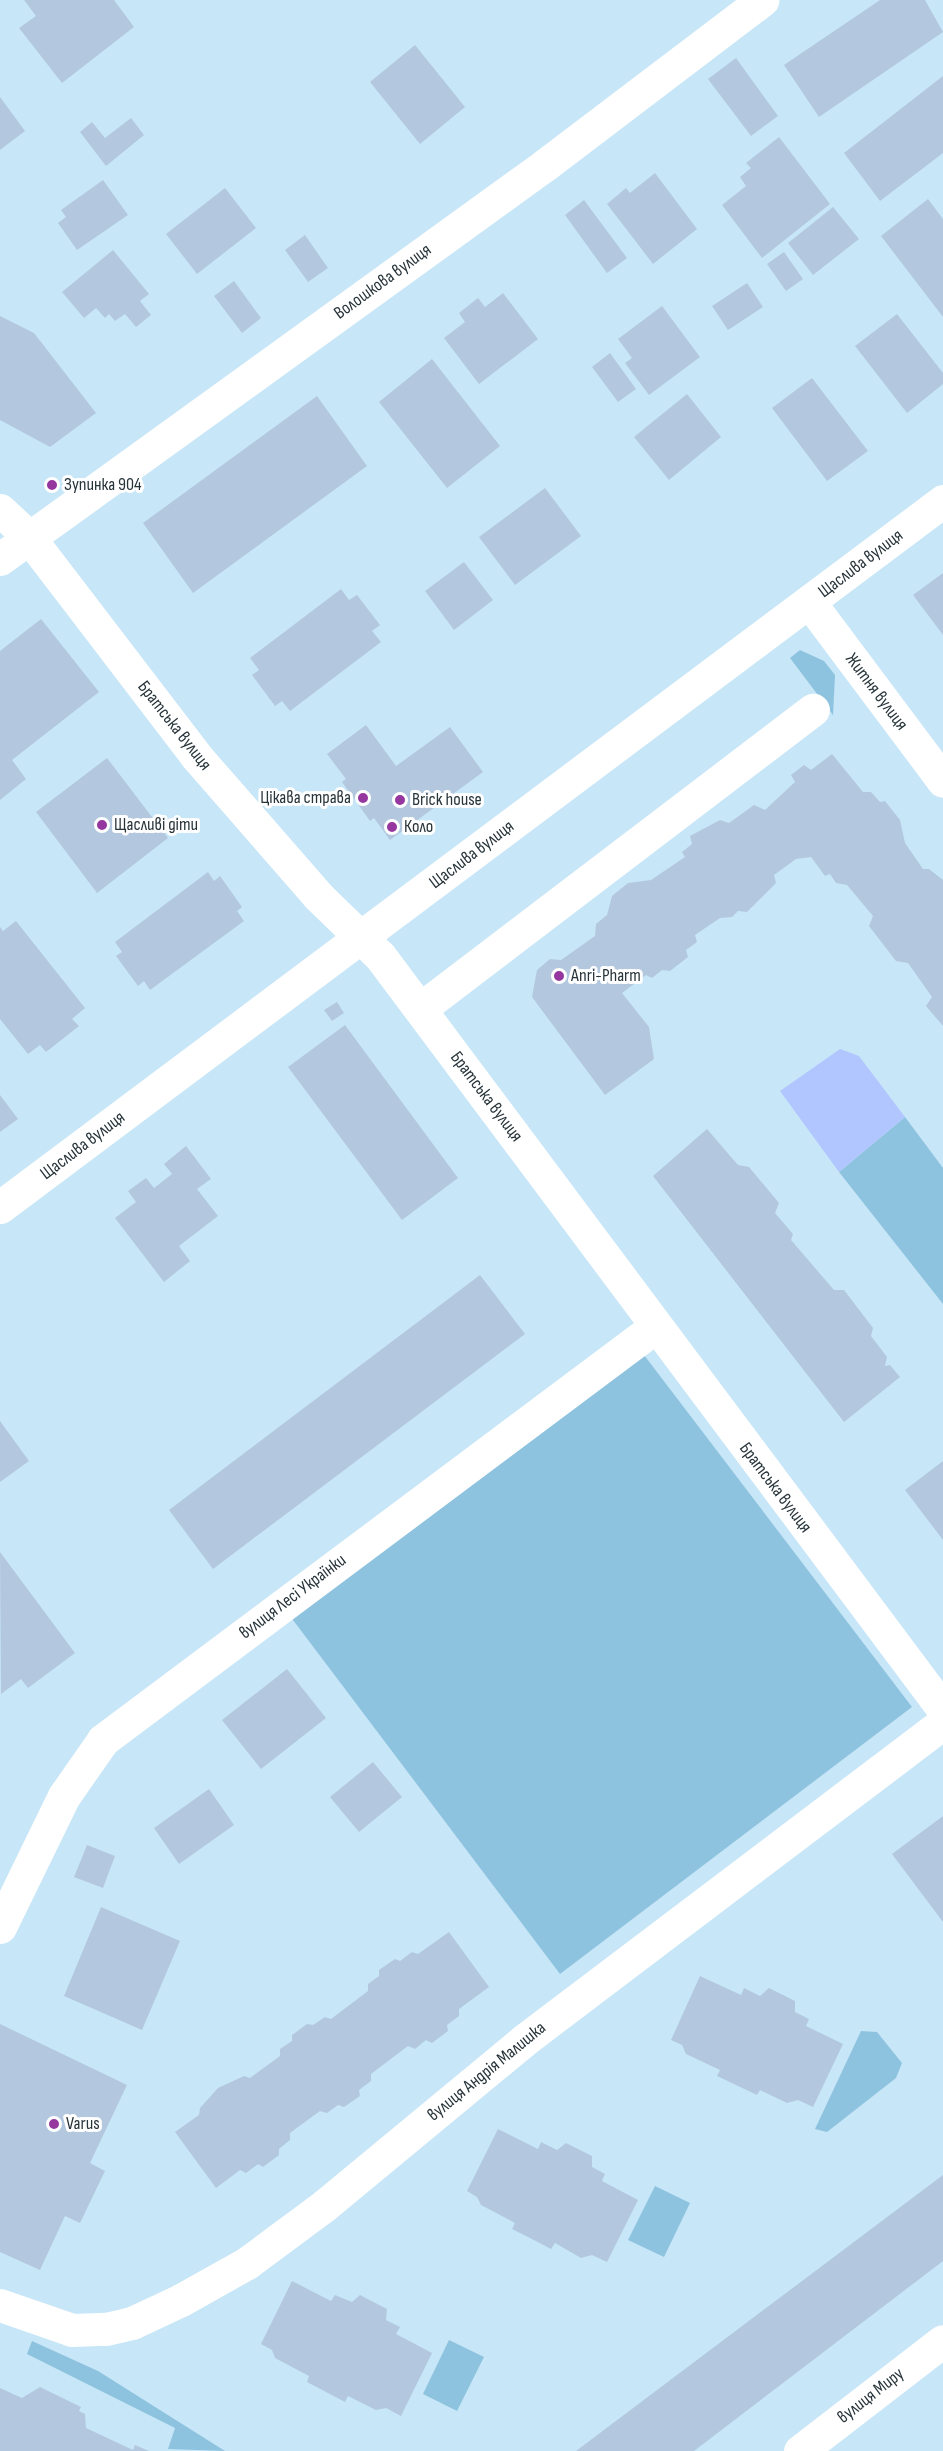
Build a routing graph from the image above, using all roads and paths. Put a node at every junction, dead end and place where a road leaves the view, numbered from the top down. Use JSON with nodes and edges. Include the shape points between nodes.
{"nodes":[{"id":1,"x":762,"y":0,"type":"edge"},
{"id":2,"x":943,"y":501,"type":"edge"},
{"id":3,"x":0,"y":510,"type":"edge"},
{"id":4,"x":28,"y":536,"type":"junction"},
{"id":5,"x":0,"y":559,"type":"edge"},
{"id":6,"x":810,"y":603,"type":"junction"},
{"id":7,"x":813,"y":710,"type":"dead end"},
{"id":8,"x":943,"y":781,"type":"edge"},
{"id":9,"x":360,"y":939,"type":"junction"},
{"id":10,"x":420,"y":1009,"type":"junction"},
{"id":11,"x":0,"y":1208,"type":"edge"},
{"id":12,"x":655,"y":1327,"type":"junction"},
{"id":13,"x":943,"y":1709,"type":"edge"},
{"id":14,"x":943,"y":1723,"type":"edge"},
{"id":15,"x":0,"y":1927,"type":"edge"},
{"id":16,"x":0,"y":2305,"type":"edge"},
{"id":17,"x":943,"y":2341,"type":"edge"},
{"id":18,"x":800,"y":2451,"type":"edge"}],
"edges":[{"from":1,"to":4,"type":"street","name":"Волошкова вулиця","via":[[545,165]]},
{"from":2,"to":6,"type":"street","name":"Щаслива вулиця"},
{"from":3,"to":4,"type":"street","name":"Братська вулиця"},
{"from":4,"to":5,"type":"street","name":"Волошкова вулиця"},
{"from":4,"to":9,"type":"street","name":"Братська вулиця","via":[[196,756]]},
{"from":6,"to":8,"type":"street","name":"Житня вулиця"},
{"from":6,"to":9,"type":"street","name":"Щаслива вулиця"},
{"from":7,"to":10,"type":"street"},
{"from":9,"to":10,"type":"street","name":"Братська вулиця","via":[[380,956]]},
{"from":9,"to":11,"type":"street","name":"Щаслива вулиця"},
{"from":10,"to":12,"type":"street","name":"Братська вулиця"},
{"from":12,"to":13,"type":"street","name":"Братська вулиця"},
{"from":12,"to":15,"type":"street","name":"вулиця Лесі Українки","via":[[103,1740],[64,1796]]},
{"from":14,"to":16,"type":"street","name":"вулиця Андрія Малишка","via":[[524,2041],[325,2205],[247,2263],[132,2323],[106,2329],[72,2330]]},
{"from":17,"to":18,"type":"street","name":"вулиця Миру"}]}
